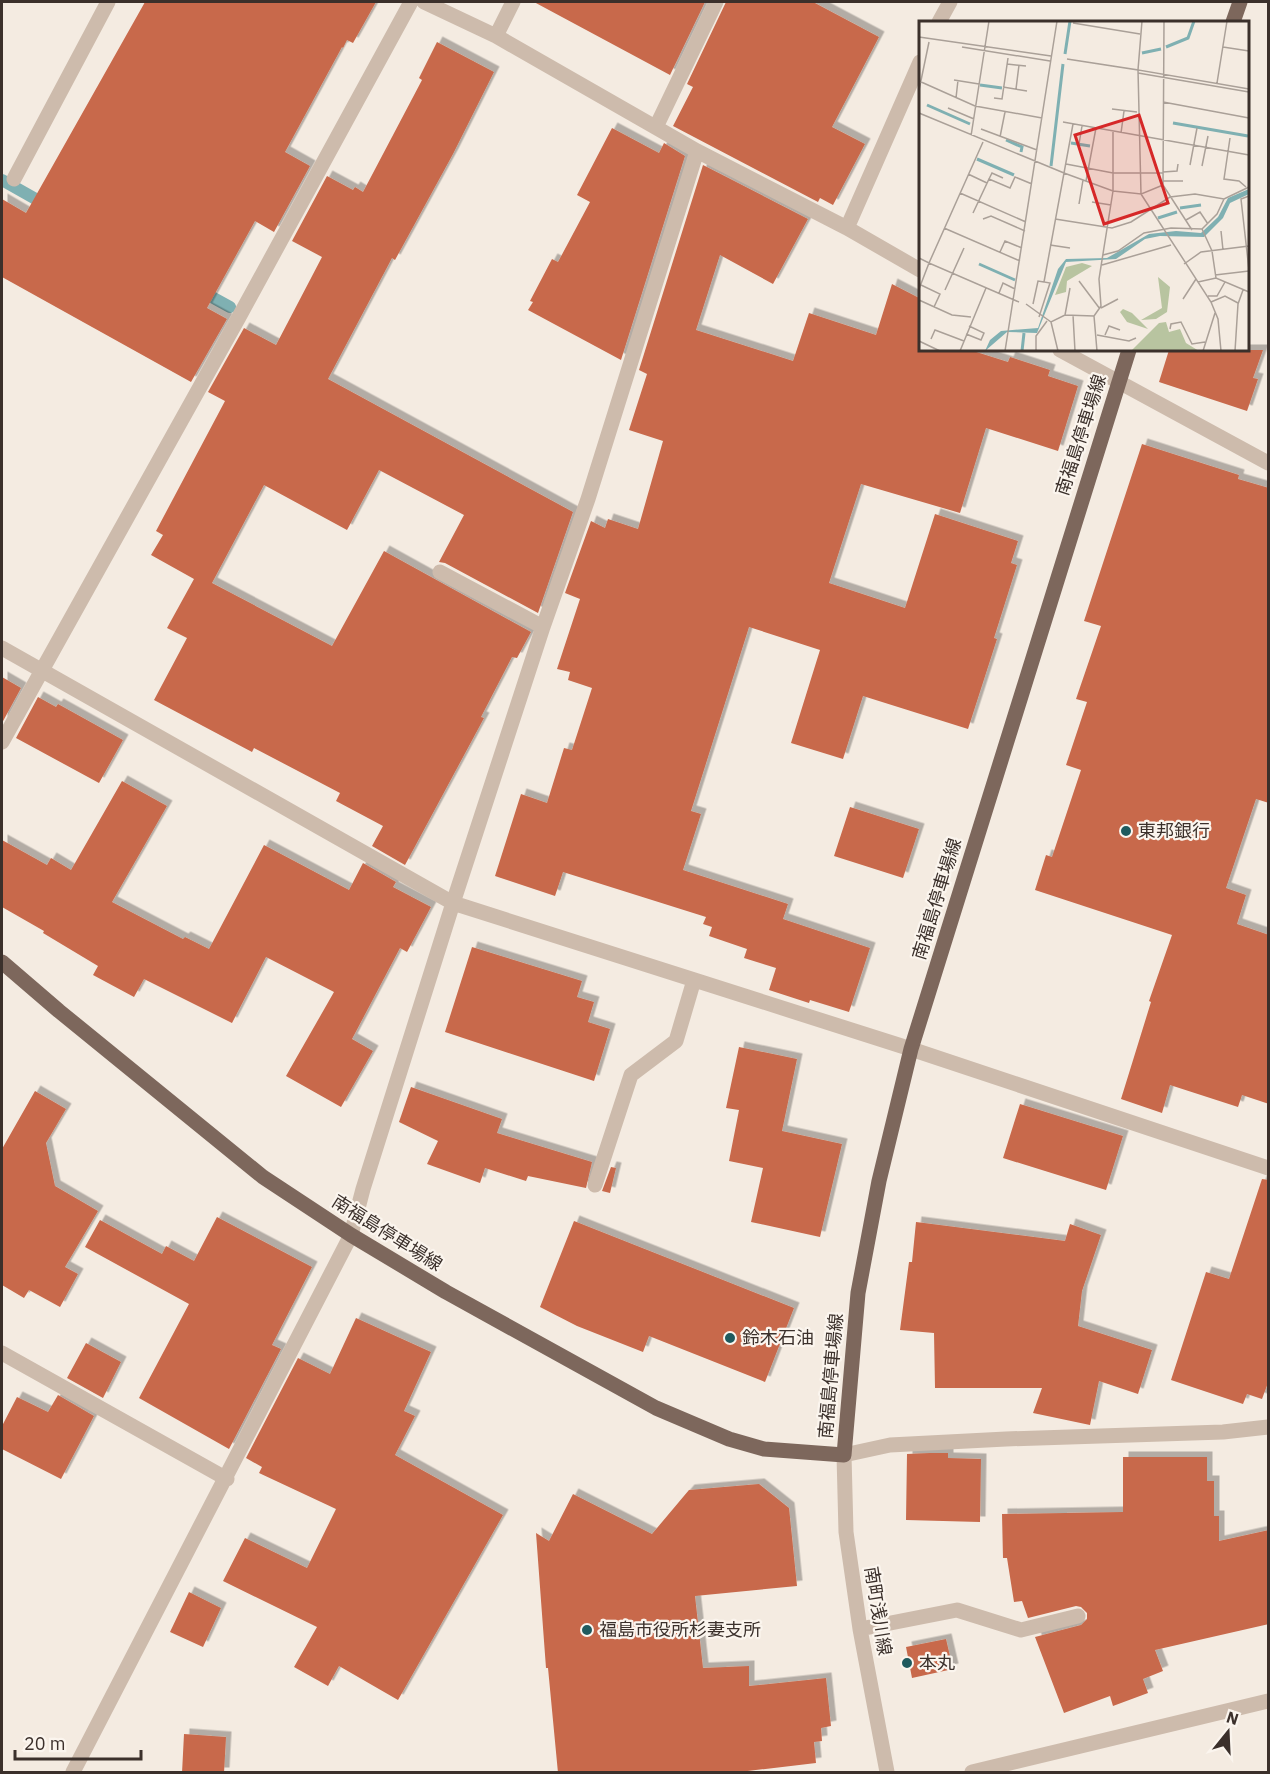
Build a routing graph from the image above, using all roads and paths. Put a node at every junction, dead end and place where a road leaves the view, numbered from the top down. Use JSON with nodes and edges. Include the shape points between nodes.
{"nodes":[{"id":1,"x":108,"y":2,"type":"edge"},
{"id":2,"x":411,"y":2,"type":"edge"},
{"id":3,"x":424,"y":2,"type":"edge"},
{"id":4,"x":513,"y":2,"type":"edge"},
{"id":5,"x":716,"y":2,"type":"edge"},
{"id":6,"x":950,"y":2,"type":"edge"},
{"id":7,"x":1240,"y":2,"type":"edge"},
{"id":8,"x":940,"y":21,"type":"edge"},
{"id":9,"x":1233,"y":21,"type":"edge"},
{"id":10,"x":496,"y":36,"type":"junction"},
{"id":11,"x":919,"y":66,"type":"edge"},
{"id":12,"x":656,"y":127,"type":"junction"},
{"id":13,"x":697,"y":151,"type":"junction"},
{"id":14,"x":14,"y":178,"type":"dead end"},
{"id":15,"x":847,"y":228,"type":"junction"},
{"id":16,"x":919,"y":269,"type":"edge"},
{"id":17,"x":1062,"y":351,"type":"edge"},
{"id":18,"x":1129,"y":351,"type":"edge"},
{"id":19,"x":1118,"y":382,"type":"junction"},
{"id":20,"x":1269,"y":463,"type":"edge"},
{"id":21,"x":440,"y":572,"type":"dead end"},
{"id":22,"x":543,"y":627,"type":"junction"},
{"id":23,"x":2,"y":648,"type":"edge"},
{"id":24,"x":41,"y":670,"type":"junction"},
{"id":25,"x":2,"y":742,"type":"edge"},
{"id":26,"x":453,"y":903,"type":"junction"},
{"id":27,"x":2,"y":962,"type":"edge"},
{"id":28,"x":694,"y":980,"type":"junction"},
{"id":29,"x":911,"y":1049,"type":"junction"},
{"id":30,"x":1269,"y":1168,"type":"edge"},
{"id":31,"x":596,"y":1185,"type":"dead end"},
{"id":32,"x":351,"y":1235,"type":"junction"},
{"id":33,"x":2,"y":1353,"type":"edge"},
{"id":34,"x":1269,"y":1427,"type":"edge"},
{"id":35,"x":844,"y":1455,"type":"junction"},
{"id":36,"x":227,"y":1479,"type":"junction"},
{"id":37,"x":1078,"y":1616,"type":"dead end"},
{"id":38,"x":860,"y":1629,"type":"junction"},
{"id":39,"x":1269,"y":1701,"type":"edge"},
{"id":40,"x":73,"y":1773,"type":"edge"},
{"id":41,"x":887,"y":1773,"type":"edge"},
{"id":42,"x":972,"y":1773,"type":"edge"}],
"edges":[{"from":1,"to":14,"type":"street"},
{"from":2,"to":24,"type":"street"},
{"from":3,"to":10,"type":"street"},
{"from":4,"to":10,"type":"street"},
{"from":5,"to":12,"type":"street"},
{"from":6,"to":8,"type":"street"},
{"from":7,"to":9,"type":"main road"},
{"from":10,"to":12,"type":"street"},
{"from":11,"to":15,"type":"street"},
{"from":12,"to":13,"type":"street"},
{"from":13,"to":15,"type":"street"},
{"from":13,"to":22,"type":"street","via":[[588,499]]},
{"from":15,"to":16,"type":"street"},
{"from":17,"to":19,"type":"street"},
{"from":18,"to":19,"type":"main road","name":"南福島停車場線"},
{"from":19,"to":20,"type":"street"},
{"from":19,"to":29,"type":"main road","name":"南福島停車場線"},
{"from":21,"to":22,"type":"street"},
{"from":22,"to":26,"type":"street"},
{"from":23,"to":24,"type":"street"},
{"from":24,"to":25,"type":"street"},
{"from":24,"to":26,"type":"street"},
{"from":26,"to":28,"type":"street"},
{"from":26,"to":32,"type":"street"},
{"from":27,"to":32,"type":"main road","name":"南福島停車場線","via":[[263,1177]]},
{"from":28,"to":29,"type":"street"},
{"from":28,"to":31,"type":"street","via":[[676,1041],[631,1075]]},
{"from":29,"to":30,"type":"street"},
{"from":29,"to":35,"type":"main road","name":"南福島停車場線","via":[[879,1181],[858,1293]]},
{"from":32,"to":35,"type":"main road","name":"南福島停車場線","via":[[656,1408],[729,1439],[764,1449]]},
{"from":32,"to":36,"type":"street"},
{"from":33,"to":36,"type":"street"},
{"from":34,"to":35,"type":"street","via":[[890,1445]]},
{"from":35,"to":38,"type":"street","name":"南町浅川線","via":[[846,1532]]},
{"from":36,"to":40,"type":"street"},
{"from":37,"to":38,"type":"street","via":[[1021,1630],[957,1610]]},
{"from":38,"to":41,"type":"street","name":"南町浅川線"},
{"from":39,"to":42,"type":"street"}]}
